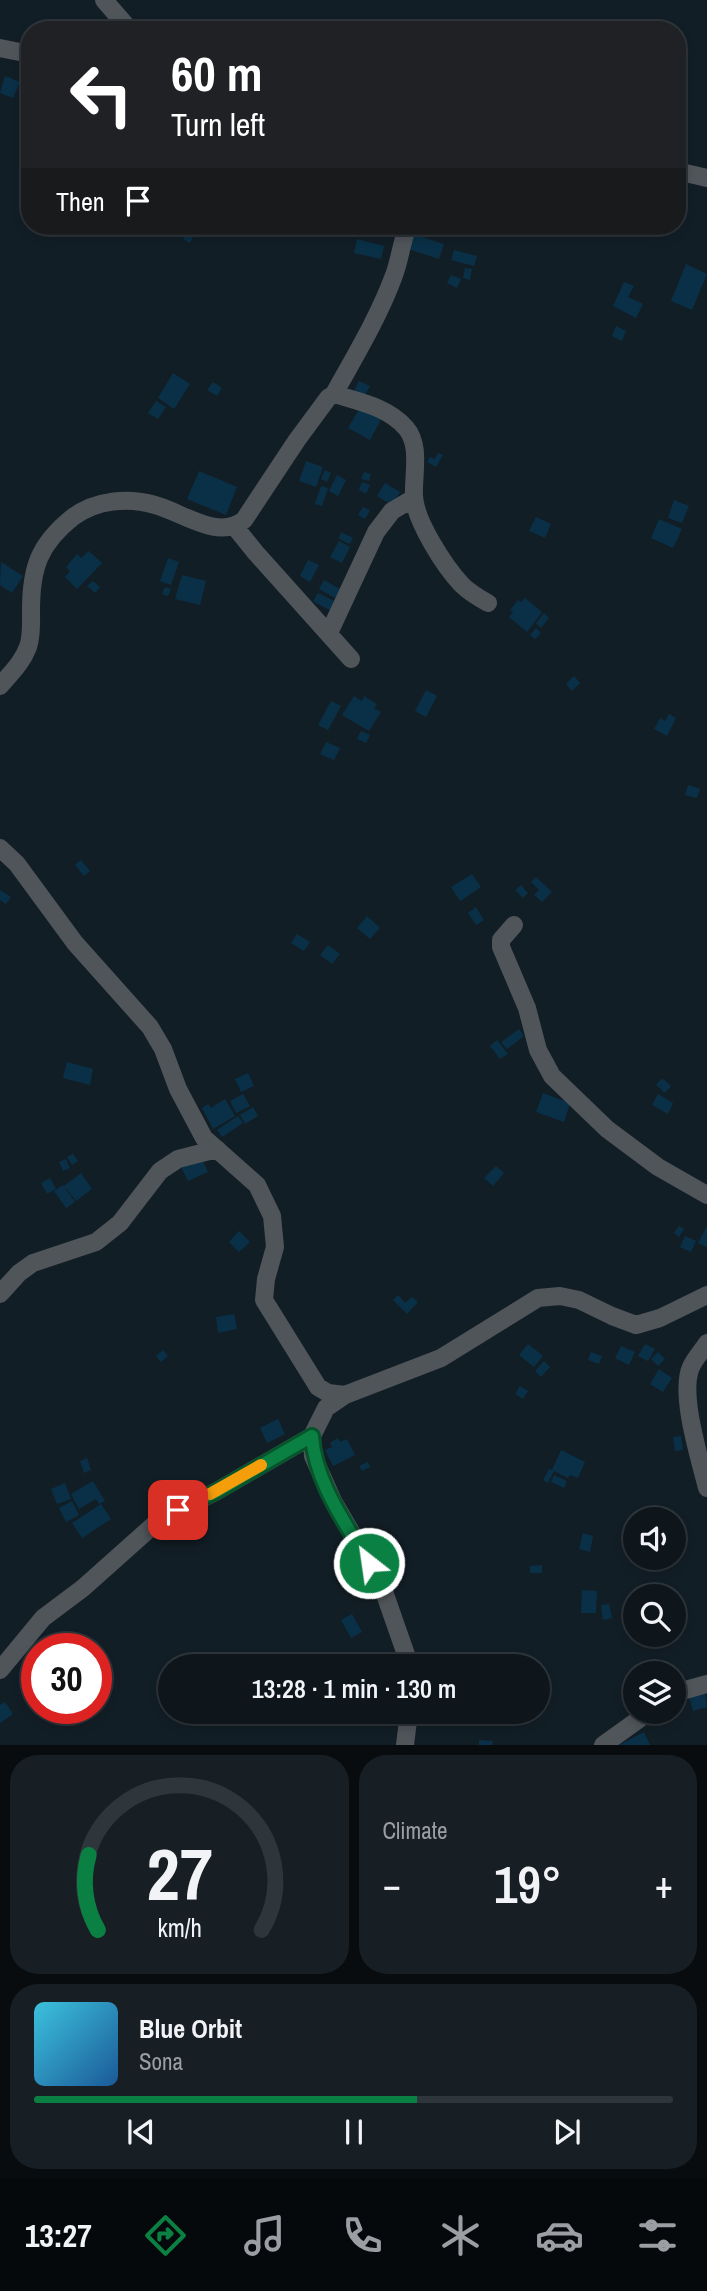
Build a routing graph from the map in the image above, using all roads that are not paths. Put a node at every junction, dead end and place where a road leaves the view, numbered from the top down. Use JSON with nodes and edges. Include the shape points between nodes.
{"nodes":[{"id":1,"x":104,"y":0,"type":"edge"},
{"id":2,"x":122,"y":21,"type":"edge"},
{"id":3,"x":0,"y":48,"type":"edge"},
{"id":4,"x":21,"y":52,"type":"edge"},
{"id":5,"x":686,"y":173,"type":"edge"},
{"id":6,"x":707,"y":178,"type":"edge"},
{"id":7,"x":404,"y":235,"type":"edge"},
{"id":8,"x":334,"y":394,"type":"junction"},
{"id":9,"x":414,"y":498,"type":"junction"},
{"id":10,"x":235,"y":527,"type":"junction"},
{"id":11,"x":488,"y":603,"type":"dead end"},
{"id":12,"x":329,"y":633,"type":"junction"},
{"id":13,"x":351,"y":659,"type":"dead end"},
{"id":14,"x":0,"y":686,"type":"edge"},
{"id":15,"x":0,"y":848,"type":"edge"},
{"id":16,"x":514,"y":925,"type":"dead end"},
{"id":17,"x":217,"y":1149,"type":"junction"},
{"id":18,"x":707,"y":1195,"type":"edge"},
{"id":19,"x":0,"y":1294,"type":"edge"},
{"id":20,"x":707,"y":1295,"type":"edge"},
{"id":21,"x":707,"y":1343,"type":"edge"},
{"id":22,"x":345,"y":1395,"type":"junction"},
{"id":23,"x":312,"y":1436,"type":"junction"},
{"id":24,"x":707,"y":1488,"type":"edge"},
{"id":25,"x":406,"y":1654,"type":"edge"},
{"id":26,"x":0,"y":1670,"type":"edge"},
{"id":27,"x":707,"y":1684,"type":"edge"},
{"id":28,"x":686,"y":1690,"type":"edge"},
{"id":29,"x":408,"y":1724,"type":"edge"},
{"id":30,"x":632,"y":1724,"type":"edge"},
{"id":31,"x":405,"y":1745,"type":"edge"},
{"id":32,"x":603,"y":1745,"type":"edge"}],
"edges":[{"from":1,"to":2,"type":"street"},
{"from":3,"to":4,"type":"street"},
{"from":5,"to":6,"type":"street"},
{"from":7,"to":8,"type":"street","via":[[395,275],[376,319]]},
{"from":8,"to":9,"type":"street","via":[[383,410],[409,430],[416,469]]},
{"from":8,"to":10,"type":"street"},
{"from":9,"to":11,"type":"street","via":[[449,570]]},
{"from":9,"to":12,"type":"street","via":[[392,510],[376,531]]},
{"from":10,"to":12,"type":"street"},
{"from":10,"to":14,"type":"street","via":[[214,527],[155,505],[127,500],[96,505],[75,516],[52,536],[37,558],[31,584],[29,644],[21,663]]},
{"from":12,"to":13,"type":"street"},
{"from":15,"to":17,"type":"street","via":[[75,943],[150,1027],[204,1139]]},
{"from":16,"to":18,"type":"street","via":[[501,940],[501,947],[552,1076],[607,1129],[658,1167]]},
{"from":17,"to":19,"type":"street","via":[[178,1159],[160,1171],[120,1223],[96,1242],[33,1263]]},
{"from":17,"to":22,"type":"street","via":[[257,1185],[272,1216],[275,1247],[264,1300],[318,1387]]},
{"from":20,"to":22,"type":"street","via":[[636,1325],[579,1300],[537,1298],[441,1358]]},
{"from":21,"to":24,"type":"street","via":[[691,1368],[688,1385],[692,1429]]},
{"from":22,"to":23,"type":"street","via":[[326,1408]]},
{"from":23,"to":25,"type":"street","via":[[313,1456],[333,1501],[381,1583]]},
{"from":23,"to":26,"type":"street","via":[[157,1522],[43,1619]]},
{"from":27,"to":28,"type":"street"},
{"from":29,"to":31,"type":"street"},
{"from":30,"to":32,"type":"street"}]}
